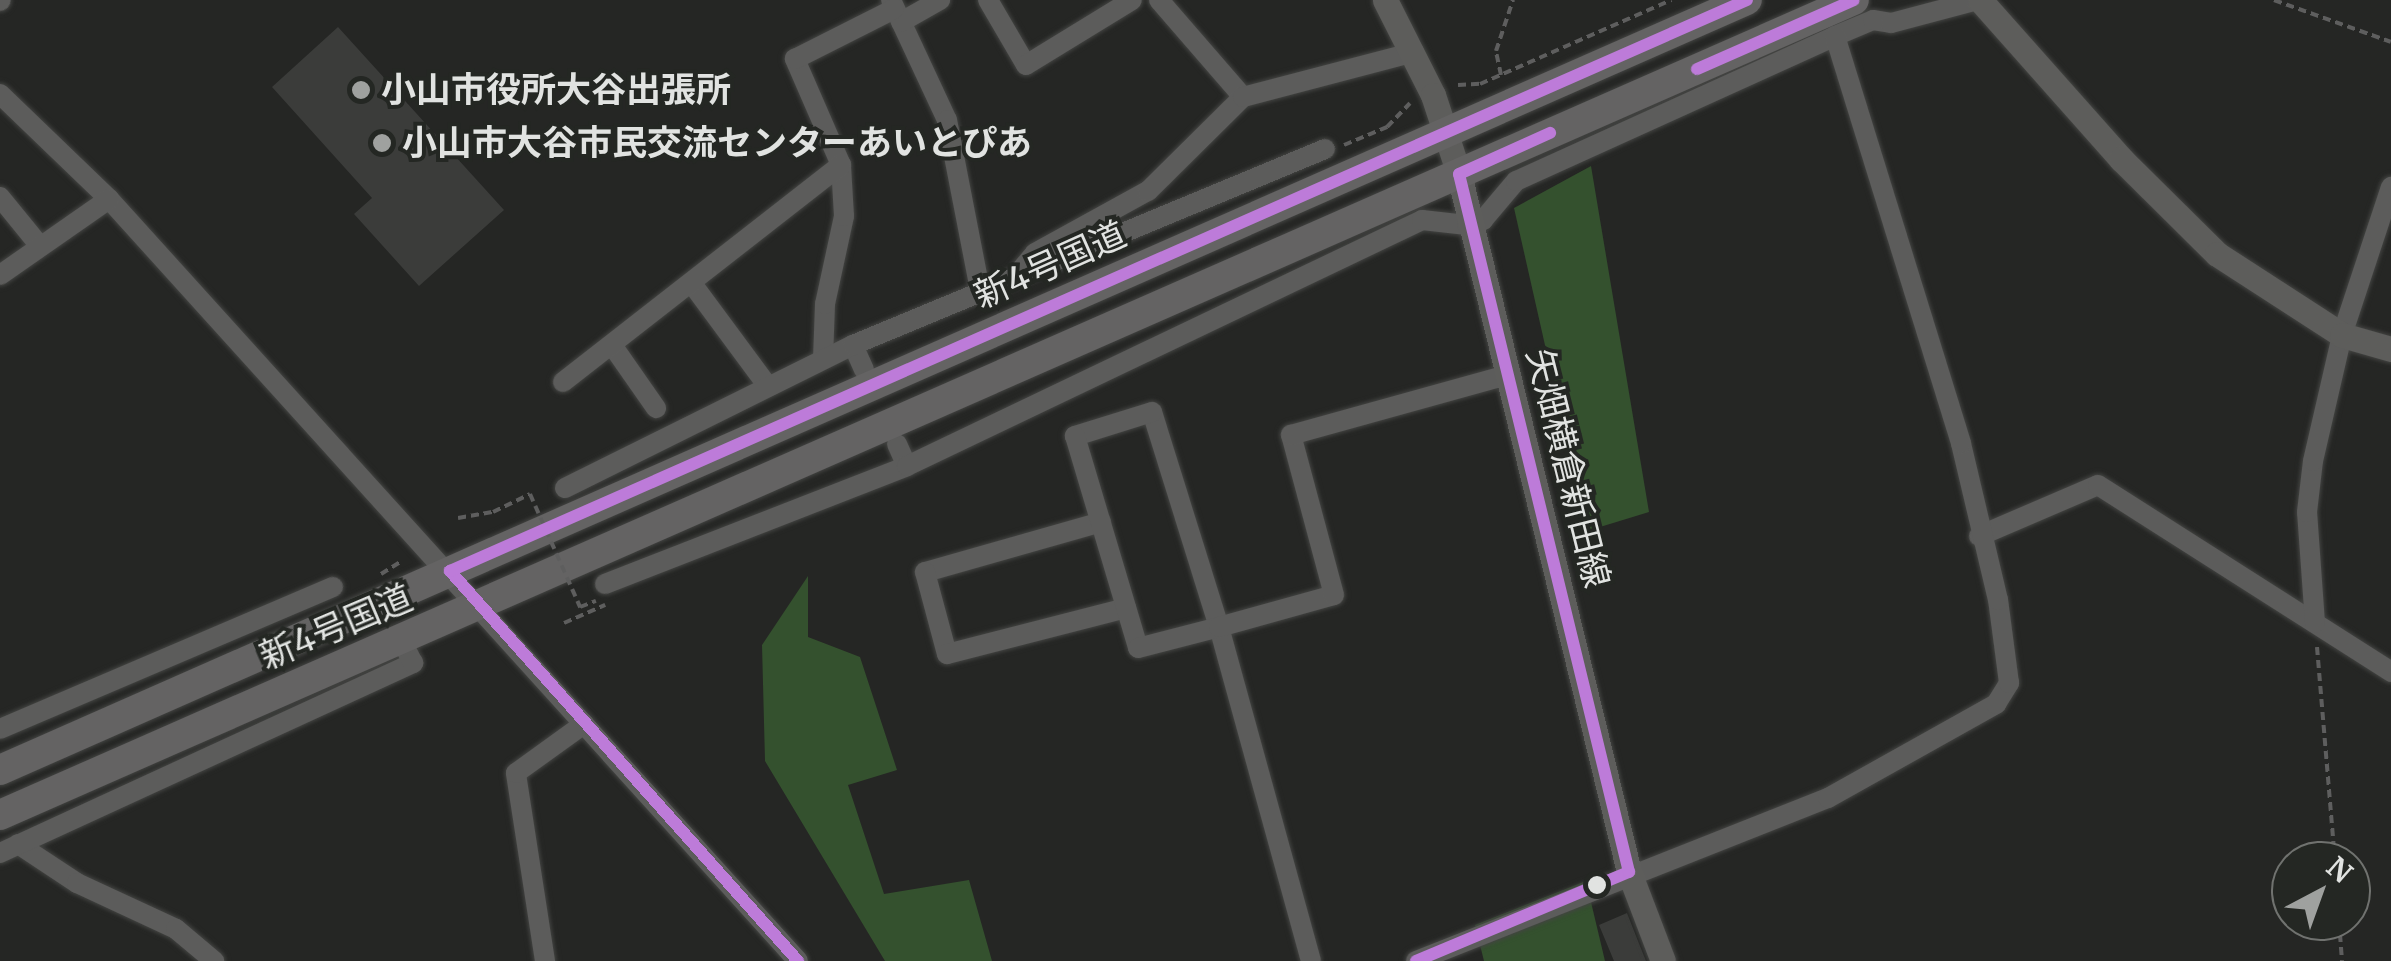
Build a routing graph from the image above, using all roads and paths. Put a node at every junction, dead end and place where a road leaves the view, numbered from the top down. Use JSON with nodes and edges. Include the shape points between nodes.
{"nodes":[{"id":1,"x":940,"y":0,"type":"edge"},
{"id":2,"x":988,"y":0,"type":"edge"},
{"id":3,"x":1132,"y":0,"type":"edge"},
{"id":4,"x":1159,"y":0,"type":"edge"},
{"id":5,"x":1385,"y":0,"type":"edge"},
{"id":6,"x":1513,"y":0,"type":"edge"},
{"id":7,"x":1671,"y":0,"type":"edge"},
{"id":8,"x":1747,"y":0,"type":"edge"},
{"id":9,"x":1854,"y":0,"type":"edge"},
{"id":10,"x":1979,"y":0,"type":"edge"},
{"id":11,"x":2274,"y":0,"type":"edge"},
{"id":12,"x":895,"y":10,"type":"edge"},
{"id":13,"x":1835,"y":36,"type":"junction"},
{"id":14,"x":2391,"y":42,"type":"edge"},
{"id":15,"x":1414,"y":52,"type":"junction"},
{"id":16,"x":1501,"y":74,"type":"junction"},
{"id":17,"x":1458,"y":85,"type":"dead end"},
{"id":18,"x":0,"y":94,"type":"edge"},
{"id":19,"x":1243,"y":97,"type":"junction"},
{"id":20,"x":1410,"y":104,"type":"dead end"},
{"id":21,"x":1446,"y":132,"type":"junction"},
{"id":22,"x":1325,"y":149,"type":"joint"},
{"id":23,"x":841,"y":165,"type":"junction"},
{"id":24,"x":1459,"y":174,"type":"junction"},
{"id":25,"x":2391,"y":187,"type":"edge"},
{"id":26,"x":0,"y":196,"type":"edge"},
{"id":27,"x":109,"y":198,"type":"junction"},
{"id":28,"x":1468,"y":225,"type":"junction"},
{"id":29,"x":40,"y":246,"type":"junction"},
{"id":30,"x":0,"y":275,"type":"edge"},
{"id":31,"x":1015,"y":276,"type":"junction"},
{"id":32,"x":693,"y":284,"type":"junction"},
{"id":33,"x":980,"y":290,"type":"junction"},
{"id":34,"x":2342,"y":335,"type":"junction"},
{"id":35,"x":612,"y":345,"type":"junction"},
{"id":36,"x":853,"y":346,"type":"junction"},
{"id":37,"x":2391,"y":349,"type":"edge"},
{"id":38,"x":823,"y":360,"type":"junction"},
{"id":39,"x":864,"y":370,"type":"dead end"},
{"id":40,"x":1508,"y":375,"type":"junction"},
{"id":41,"x":562,"y":382,"type":"dead end"},
{"id":42,"x":767,"y":385,"type":"junction"},
{"id":43,"x":656,"y":408,"type":"dead end"},
{"id":44,"x":897,"y":444,"type":"dead end"},
{"id":45,"x":906,"y":466,"type":"junction"},
{"id":46,"x":565,"y":488,"type":"dead end"},
{"id":47,"x":458,"y":518,"type":"dead end"},
{"id":48,"x":1101,"y":522,"type":"junction"},
{"id":49,"x":1979,"y":536,"type":"junction"},
{"id":50,"x":402,"y":560,"type":"dead end"},
{"id":51,"x":450,"y":571,"type":"junction"},
{"id":52,"x":333,"y":587,"type":"joint"},
{"id":53,"x":610,"y":593,"type":"junction"},
{"id":54,"x":481,"y":606,"type":"junction"},
{"id":55,"x":1126,"y":608,"type":"junction"},
{"id":56,"x":564,"y":623,"type":"dead end"},
{"id":57,"x":2314,"y":623,"type":"junction"},
{"id":58,"x":1219,"y":626,"type":"junction"},
{"id":59,"x":402,"y":639,"type":"junction"},
{"id":60,"x":2391,"y":672,"type":"edge"},
{"id":61,"x":584,"y":724,"type":"junction"},
{"id":62,"x":0,"y":729,"type":"edge"},
{"id":63,"x":0,"y":770,"type":"edge"},
{"id":64,"x":0,"y":816,"type":"edge"},
{"id":65,"x":2333,"y":841,"type":"edge"},
{"id":66,"x":9,"y":849,"type":"edge"},
{"id":67,"x":1630,"y":872,"type":"junction"},
{"id":68,"x":214,"y":961,"type":"edge"},
{"id":69,"x":545,"y":961,"type":"edge"},
{"id":70,"x":798,"y":961,"type":"edge"},
{"id":71,"x":1311,"y":961,"type":"edge"},
{"id":72,"x":1416,"y":961,"type":"edge"},
{"id":73,"x":1663,"y":961,"type":"edge"}],
"edges":[{"from":1,"to":12,"type":"street"},
{"from":2,"to":3,"type":"street","via":[[1026,65]]},
{"from":4,"to":19,"type":"street"},
{"from":5,"to":15,"type":"main road","name":"矢畑横倉新田線"},
{"from":6,"to":16,"type":"path","via":[[1496,52]]},
{"from":7,"to":16,"type":"path"},
{"from":8,"to":21,"type":"highway","name":"新4号国道"},
{"from":9,"to":24,"type":"highway","name":"新4号国道"},
{"from":10,"to":13,"type":"street","via":[[1891,23],[1873,20]]},
{"from":10,"to":34,"type":"main road","via":[[2166,207],[2272,294]]},
{"from":11,"to":14,"type":"path"},
{"from":12,"to":23,"type":"street","via":[[796,59]]},
{"from":12,"to":33,"type":"street","via":[[947,120]]},
{"from":13,"to":28,"type":"street","via":[[1516,181],[1483,220]]},
{"from":13,"to":49,"type":"street","via":[[1961,443]]},
{"from":15,"to":19,"type":"street"},
{"from":15,"to":21,"type":"main road","name":"矢畑横倉新田線"},
{"from":16,"to":17,"type":"path"},
{"from":18,"to":27,"type":"street"},
{"from":19,"to":31,"type":"street","via":[[1148,191],[1035,253]]},
{"from":20,"to":22,"type":"path","via":[[1387,127]]},
{"from":21,"to":24,"type":"main road","name":"矢畑横倉新田線"},
{"from":21,"to":51,"type":"highway","name":"新4号国道"},
{"from":22,"to":31,"type":"street"},
{"from":23,"to":32,"type":"street"},
{"from":23,"to":38,"type":"street","via":[[844,216],[825,304]]},
{"from":24,"to":28,"type":"main road","name":"矢畑横倉新田線"},
{"from":24,"to":54,"type":"highway","name":"新4号国道"},
{"from":25,"to":34,"type":"street"},
{"from":26,"to":29,"type":"street"},
{"from":27,"to":29,"type":"street"},
{"from":27,"to":51,"type":"street"},
{"from":28,"to":40,"type":"main road","name":"矢畑横倉新田線"},
{"from":28,"to":45,"type":"street","via":[[1422,220]]},
{"from":29,"to":30,"type":"street"},
{"from":31,"to":33,"type":"street"},
{"from":32,"to":35,"type":"street"},
{"from":32,"to":42,"type":"street"},
{"from":33,"to":36,"type":"street"},
{"from":34,"to":37,"type":"main road"},
{"from":34,"to":57,"type":"street","via":[[2307,512]]},
{"from":35,"to":41,"type":"street"},
{"from":35,"to":43,"type":"street"},
{"from":36,"to":38,"type":"street"},
{"from":36,"to":39,"type":"street"},
{"from":38,"to":42,"type":"street"},
{"from":40,"to":58,"type":"street","via":[[1291,435],[1334,595]]},
{"from":40,"to":67,"type":"main road","name":"矢畑横倉新田線"},
{"from":42,"to":46,"type":"street"},
{"from":44,"to":45,"type":"street"},
{"from":45,"to":53,"type":"street"},
{"from":47,"to":53,"type":"path","bridge":true,"via":[[493,512],[530,494],[580,607]]},
{"from":48,"to":55,"type":"street"},
{"from":48,"to":55,"type":"street","via":[[925,572],[947,654]]},
{"from":48,"to":58,"type":"street","via":[[1075,436],[1152,412]]},
{"from":49,"to":57,"type":"street","via":[[2098,484]]},
{"from":49,"to":67,"type":"street","via":[[1998,600],[2009,682],[1996,704],[1828,798]]},
{"from":50,"to":52,"type":"path","via":[[379,576]]},
{"from":51,"to":54,"type":"street"},
{"from":51,"to":63,"type":"highway","name":"新4号国道"},
{"from":52,"to":62,"type":"street"},
{"from":53,"to":56,"type":"path"},
{"from":54,"to":59,"type":"highway","name":"新4号国道"},
{"from":54,"to":61,"type":"street"},
{"from":55,"to":58,"type":"street","via":[[1138,648]]},
{"from":57,"to":60,"type":"street"},
{"from":57,"to":65,"type":"path"},
{"from":58,"to":71,"type":"street"},
{"from":59,"to":64,"type":"highway","name":"新4号国道"},
{"from":59,"to":66,"type":"street","via":[[414,664]]},
{"from":61,"to":69,"type":"street","via":[[516,773]]},
{"from":61,"to":70,"type":"street"},
{"from":66,"to":68,"type":"street","via":[[176,928]]},
{"from":67,"to":72,"type":"street"},
{"from":67,"to":73,"type":"main road","name":"矢畑横倉新田線"}]}
